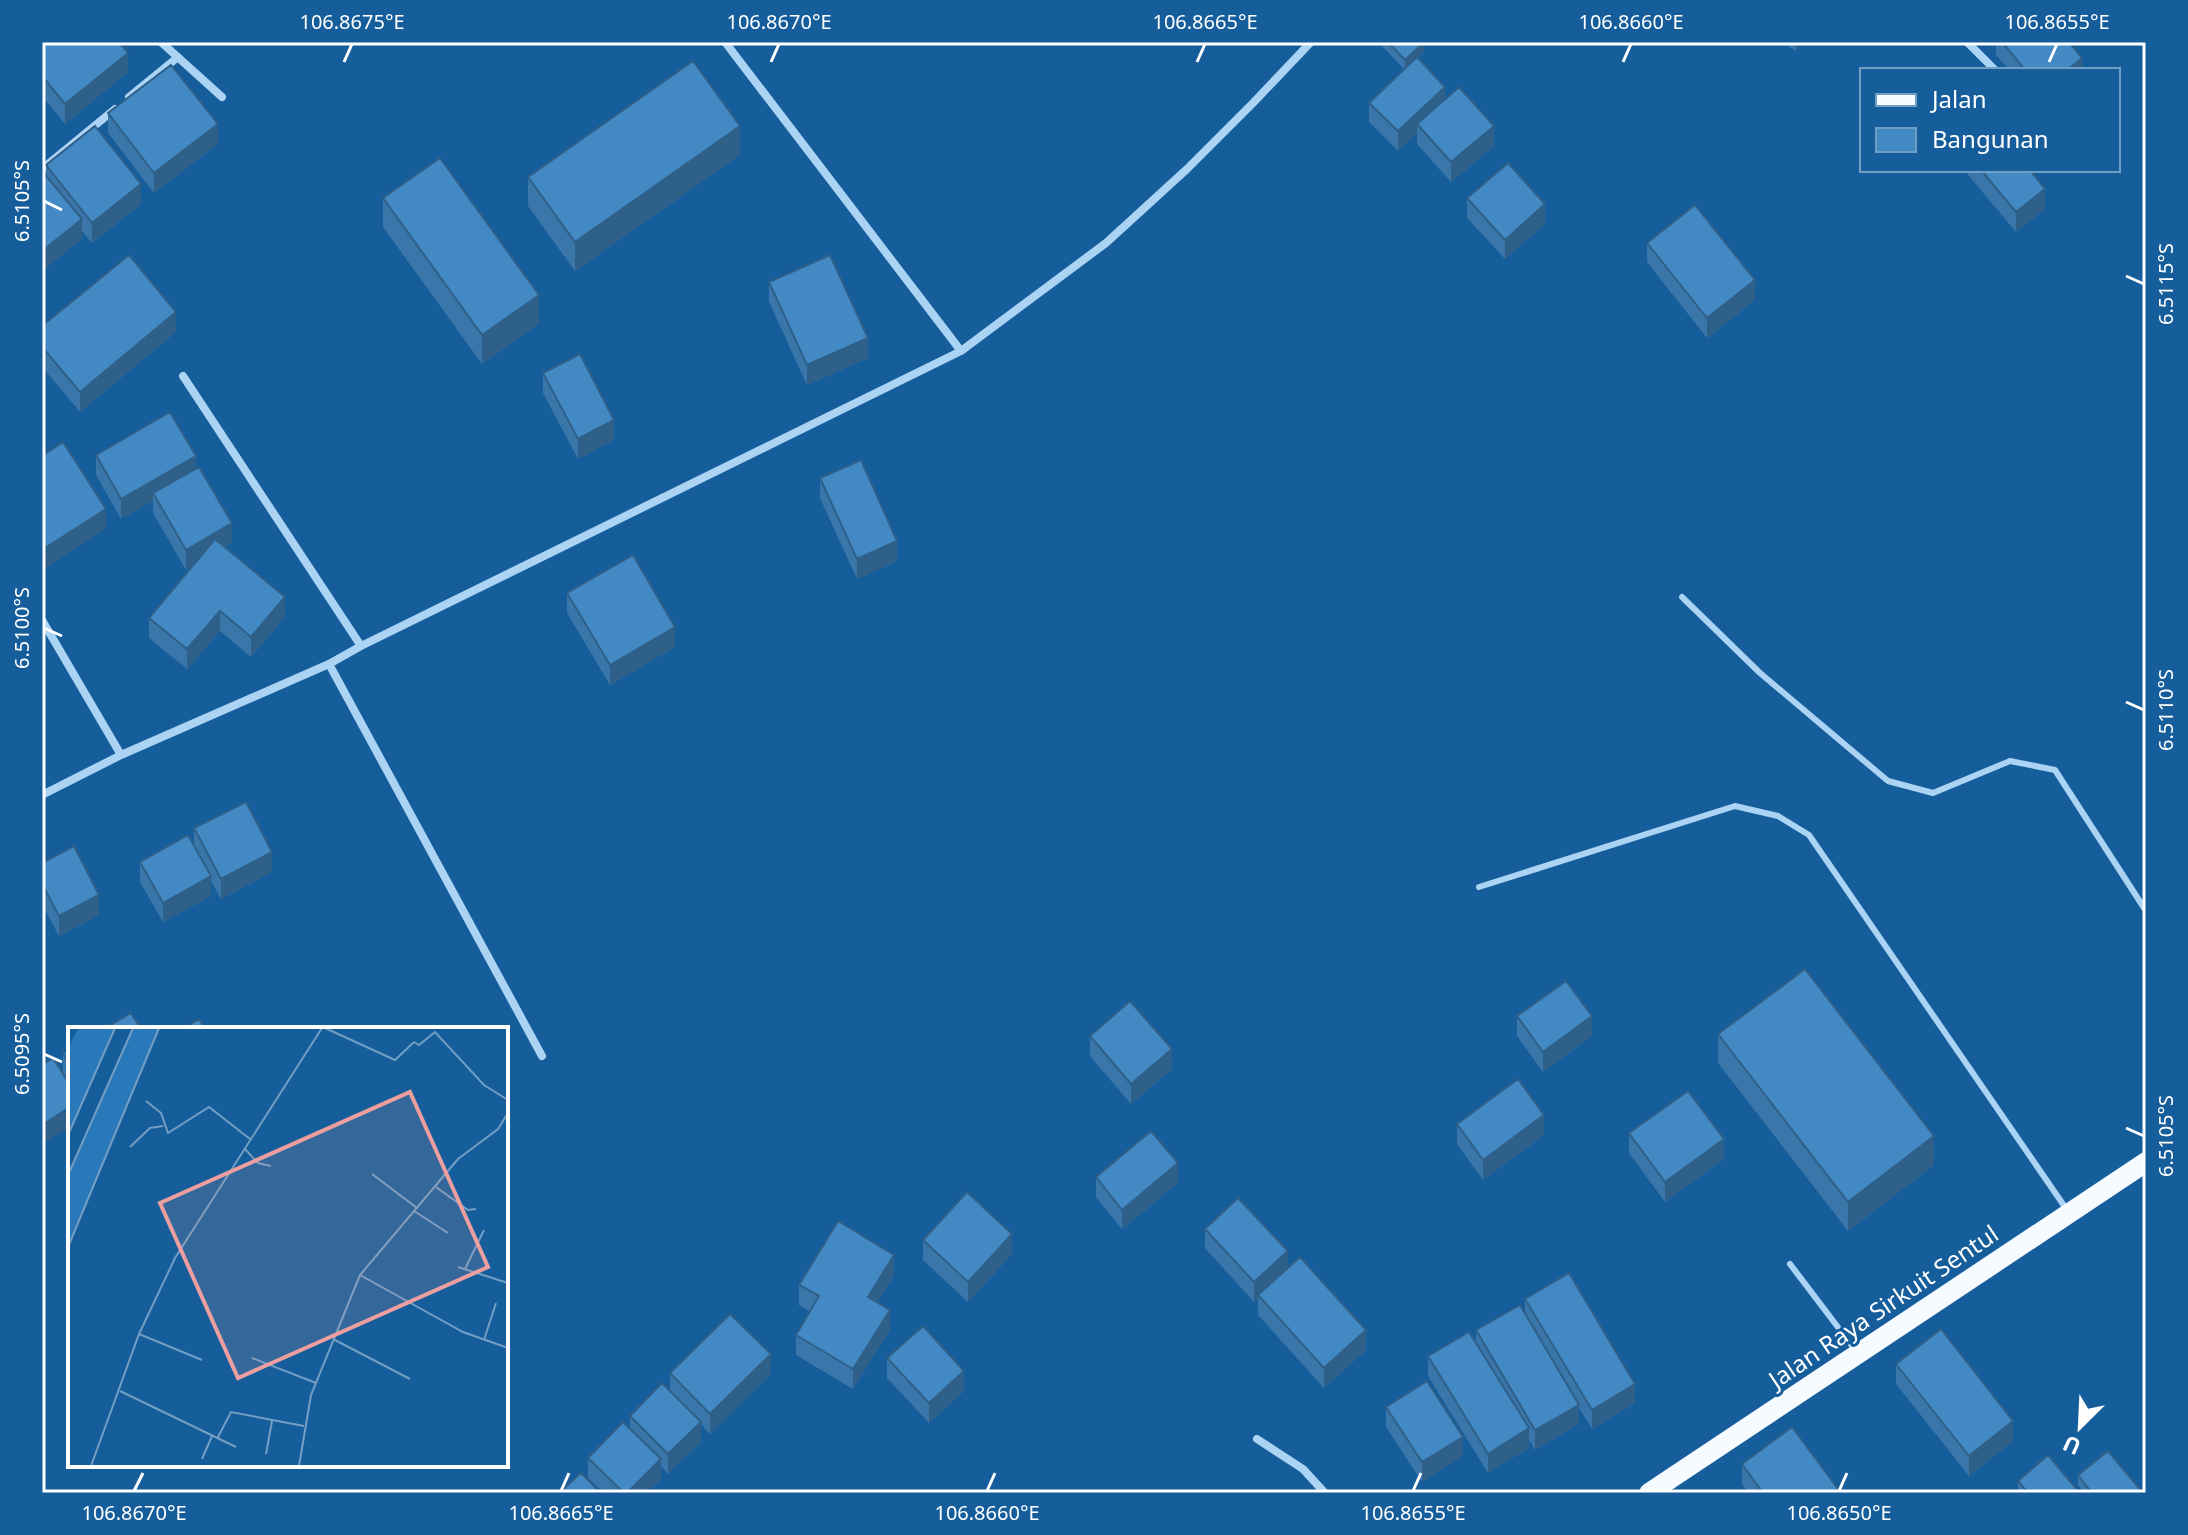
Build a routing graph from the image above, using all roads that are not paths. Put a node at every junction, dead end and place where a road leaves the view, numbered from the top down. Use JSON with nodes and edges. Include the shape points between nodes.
{"nodes":[{"id":1,"x":161,"y":42,"type":"edge"},
{"id":2,"x":725,"y":42,"type":"edge"},
{"id":3,"x":1311,"y":42,"type":"edge"},
{"id":4,"x":1967,"y":42,"type":"edge"},
{"id":5,"x":178,"y":57,"type":"junction"},
{"id":6,"x":1993,"y":68,"type":"edge"},
{"id":7,"x":222,"y":97,"type":"dead end"},
{"id":8,"x":42,"y":169,"type":"edge"},
{"id":9,"x":961,"y":351,"type":"junction"},
{"id":10,"x":183,"y":376,"type":"dead end"},
{"id":11,"x":1682,"y":597,"type":"dead end"},
{"id":12,"x":42,"y":620,"type":"edge"},
{"id":13,"x":361,"y":646,"type":"junction"},
{"id":14,"x":329,"y":664,"type":"junction"},
{"id":15,"x":121,"y":755,"type":"junction"},
{"id":16,"x":42,"y":795,"type":"edge"},
{"id":17,"x":1479,"y":887,"type":"dead end"},
{"id":18,"x":2146,"y":911,"type":"edge"},
{"id":19,"x":542,"y":1056,"type":"dead end"},
{"id":20,"x":2146,"y":1162,"type":"edge"},
{"id":21,"x":2070,"y":1213,"type":"junction"},
{"id":22,"x":1790,"y":1264,"type":"dead end"},
{"id":23,"x":1859,"y":1354,"type":"junction"},
{"id":24,"x":1257,"y":1439,"type":"dead end"},
{"id":25,"x":1325,"y":1493,"type":"edge"},
{"id":26,"x":1649,"y":1493,"type":"edge"}],
"edges":[{"from":1,"to":5,"type":"street"},
{"from":2,"to":9,"type":"street"},
{"from":3,"to":9,"type":"street","via":[[1106,243]]},
{"from":4,"to":6,"type":"street"},
{"from":5,"to":7,"type":"street"},
{"from":5,"to":8,"type":"street"},
{"from":9,"to":13,"type":"street"},
{"from":10,"to":13,"type":"street"},
{"from":11,"to":18,"type":"lane","via":[[1760,673],[1888,781],[1933,793],[2010,761],[2055,770]]},
{"from":12,"to":15,"type":"street"},
{"from":13,"to":14,"type":"street"},
{"from":14,"to":15,"type":"street"},
{"from":14,"to":19,"type":"street"},
{"from":15,"to":16,"type":"street"},
{"from":17,"to":21,"type":"lane","via":[[1735,806],[1778,816],[1809,835]]},
{"from":20,"to":21,"type":"main road","name":"Jalan Raya Sirkuit Sentul"},
{"from":21,"to":23,"type":"main road","name":"Jalan Raya Sirkuit Sentul"},
{"from":22,"to":23,"type":"lane"},
{"from":23,"to":26,"type":"main road","name":"Jalan Raya Sirkuit Sentul"},
{"from":24,"to":25,"type":"street","via":[[1303,1469]]}]}
